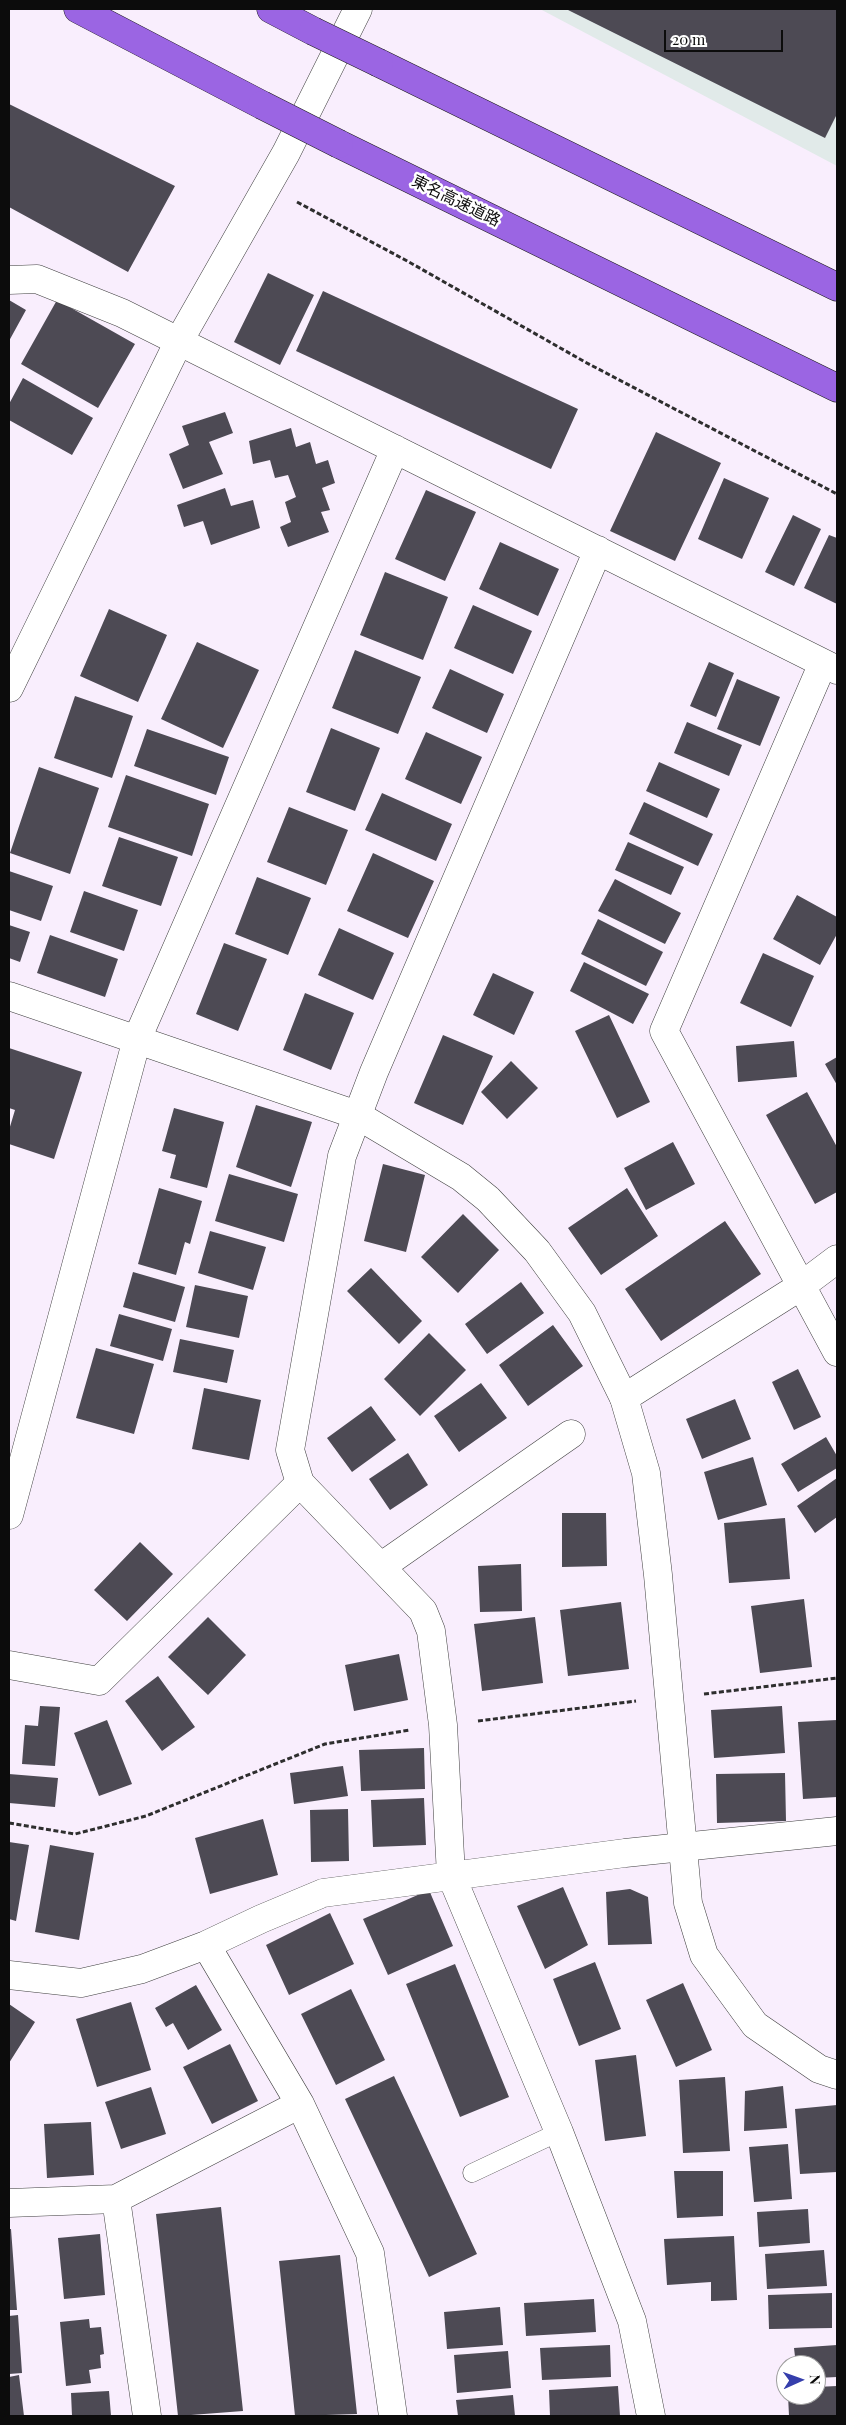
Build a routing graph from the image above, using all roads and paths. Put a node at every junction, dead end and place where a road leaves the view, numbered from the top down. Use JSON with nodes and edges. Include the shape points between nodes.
{"nodes":[{"id":1,"x":78,"y":9,"type":"edge"},
{"id":2,"x":271,"y":9,"type":"edge"},
{"id":3,"x":358,"y":9,"type":"edge"},
{"id":4,"x":267,"y":186,"type":"junction"},
{"id":5,"x":9,"y":280,"type":"edge"},
{"id":6,"x":837,"y":287,"type":"edge"},
{"id":7,"x":179,"y":341,"type":"junction"},
{"id":8,"x":837,"y":388,"type":"edge"},
{"id":9,"x":395,"y":449,"type":"junction"},
{"id":10,"x":837,"y":494,"type":"edge"},
{"id":11,"x":598,"y":550,"type":"junction"},
{"id":12,"x":830,"y":667,"type":"edge"},
{"id":13,"x":9,"y":688,"type":"edge"},
{"id":14,"x":9,"y":996,"type":"edge"},
{"id":15,"x":137,"y":1040,"type":"junction"},
{"id":16,"x":358,"y":1116,"type":"junction"},
{"id":17,"x":837,"y":1259,"type":"edge"},
{"id":18,"x":801,"y":1286,"type":"junction"},
{"id":19,"x":837,"y":1352,"type":"edge"},
{"id":20,"x":624,"y":1398,"type":"junction"},
{"id":21,"x":571,"y":1434,"type":"dead end"},
{"id":22,"x":300,"y":1483,"type":"junction"},
{"id":23,"x":9,"y":1515,"type":"edge"},
{"id":24,"x":382,"y":1566,"type":"junction"},
{"id":25,"x":9,"y":1665,"type":"edge"},
{"id":26,"x":837,"y":1678,"type":"edge"},
{"id":27,"x":669,"y":1697,"type":"junction"},
{"id":28,"x":443,"y":1725,"type":"junction"},
{"id":29,"x":9,"y":1823,"type":"edge"},
{"id":30,"x":837,"y":1831,"type":"edge"},
{"id":31,"x":681,"y":1846,"type":"junction"},
{"id":32,"x":451,"y":1875,"type":"junction"},
{"id":33,"x":206,"y":1945,"type":"junction"},
{"id":34,"x":9,"y":1975,"type":"edge"},
{"id":35,"x":837,"y":2075,"type":"edge"},
{"id":36,"x":300,"y":2104,"type":"junction"},
{"id":37,"x":559,"y":2132,"type":"junction"},
{"id":38,"x":472,"y":2174,"type":"dead end"},
{"id":39,"x":116,"y":2199,"type":"junction"},
{"id":40,"x":9,"y":2203,"type":"edge"},
{"id":41,"x":147,"y":2416,"type":"edge"},
{"id":42,"x":393,"y":2416,"type":"edge"},
{"id":43,"x":651,"y":2416,"type":"edge"}],
"edges":[{"from":1,"to":8,"type":"highway","name":"東名高速道路","bridge":true,"via":[[339,144]]},
{"from":2,"to":6,"type":"highway","bridge":true},
{"from":3,"to":4,"type":"street"},
{"from":4,"to":7,"type":"street"},
{"from":4,"to":10,"type":"path","via":[[584,362]]},
{"from":5,"to":7,"type":"street","via":[[37,279],[122,313]]},
{"from":7,"to":9,"type":"street"},
{"from":7,"to":13,"type":"street"},
{"from":9,"to":11,"type":"street"},
{"from":9,"to":15,"type":"street"},
{"from":11,"to":12,"type":"street"},
{"from":11,"to":16,"type":"street"},
{"from":12,"to":18,"type":"street","via":[[664,1031]]},
{"from":14,"to":15,"type":"street"},
{"from":15,"to":16,"type":"street"},
{"from":15,"to":23,"type":"street"},
{"from":16,"to":20,"type":"street","via":[[461,1177],[488,1199],[538,1251],[582,1312]]},
{"from":16,"to":22,"type":"street","via":[[342,1156],[290,1450]]},
{"from":17,"to":18,"type":"street"},
{"from":18,"to":19,"type":"street"},
{"from":18,"to":20,"type":"street"},
{"from":20,"to":27,"type":"street","via":[[646,1473]]},
{"from":21,"to":24,"type":"street"},
{"from":22,"to":24,"type":"street"},
{"from":22,"to":25,"type":"street","via":[[99,1681]]},
{"from":24,"to":28,"type":"street","via":[[423,1611],[431,1631]]},
{"from":26,"to":27,"type":"path"},
{"from":27,"to":28,"type":"path"},
{"from":27,"to":31,"type":"street"},
{"from":28,"to":29,"type":"path","via":[[325,1744],[146,1816],[75,1834]]},
{"from":28,"to":32,"type":"street"},
{"from":30,"to":31,"type":"street"},
{"from":31,"to":32,"type":"street"},
{"from":31,"to":35,"type":"street","via":[[688,1903],[704,1955],[755,2025],[819,2069]]},
{"from":32,"to":33,"type":"street","via":[[323,1893]]},
{"from":32,"to":37,"type":"street"},
{"from":33,"to":34,"type":"street","via":[[142,1969],[81,1983]]},
{"from":33,"to":36,"type":"street"},
{"from":36,"to":39,"type":"street"},
{"from":36,"to":42,"type":"street","via":[[370,2253]]},
{"from":37,"to":38,"type":"lane"},
{"from":37,"to":43,"type":"street","via":[[632,2321]]},
{"from":39,"to":40,"type":"street"},
{"from":39,"to":41,"type":"street"}]}
